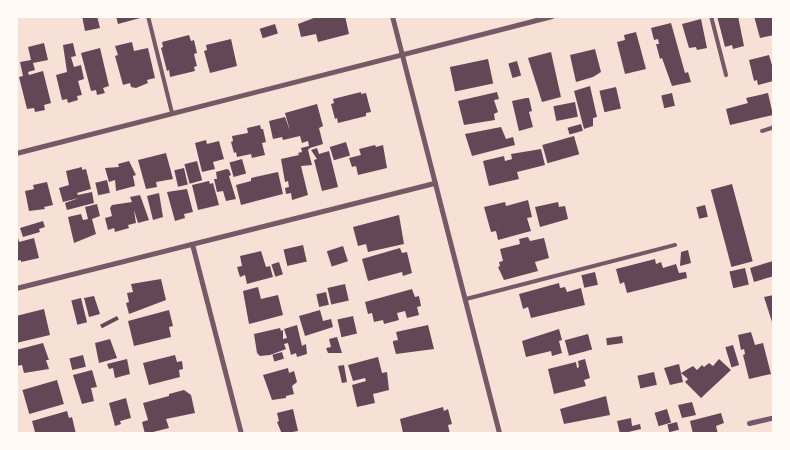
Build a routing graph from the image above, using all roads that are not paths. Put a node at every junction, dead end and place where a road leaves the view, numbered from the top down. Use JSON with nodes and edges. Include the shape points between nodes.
{"nodes":[{"id":1,"x":148,"y":16,"type":"edge"},
{"id":2,"x":392,"y":16,"type":"edge"},
{"id":3,"x":552,"y":16,"type":"edge"},
{"id":4,"x":710,"y":16,"type":"edge"},
{"id":5,"x":402,"y":55,"type":"junction"},
{"id":6,"x":726,"y":75,"type":"dead end"},
{"id":7,"x":172,"y":113,"type":"junction"},
{"id":8,"x":774,"y":127,"type":"edge"},
{"id":9,"x":762,"y":130,"type":"dead end"},
{"id":10,"x":16,"y":153,"type":"edge"},
{"id":11,"x":435,"y":182,"type":"junction"},
{"id":12,"x":192,"y":244,"type":"junction"},
{"id":13,"x":675,"y":245,"type":"dead end"},
{"id":14,"x":16,"y":288,"type":"edge"},
{"id":15,"x":466,"y":299,"type":"junction"},
{"id":16,"x":774,"y":417,"type":"edge"},
{"id":17,"x":749,"y":423,"type":"dead end"},
{"id":18,"x":241,"y":434,"type":"edge"},
{"id":19,"x":500,"y":434,"type":"edge"}],
"edges":[{"from":1,"to":7,"type":"lane"},
{"from":2,"to":5,"type":"street"},
{"from":3,"to":5,"type":"street"},
{"from":4,"to":6,"type":"lane"},
{"from":5,"to":7,"type":"street"},
{"from":5,"to":11,"type":"street"},
{"from":7,"to":10,"type":"street"},
{"from":8,"to":9,"type":"lane"},
{"from":11,"to":12,"type":"street"},
{"from":11,"to":15,"type":"street"},
{"from":12,"to":14,"type":"street"},
{"from":12,"to":18,"type":"street"},
{"from":13,"to":15,"type":"lane"},
{"from":15,"to":19,"type":"street"},
{"from":16,"to":17,"type":"street"}]}
